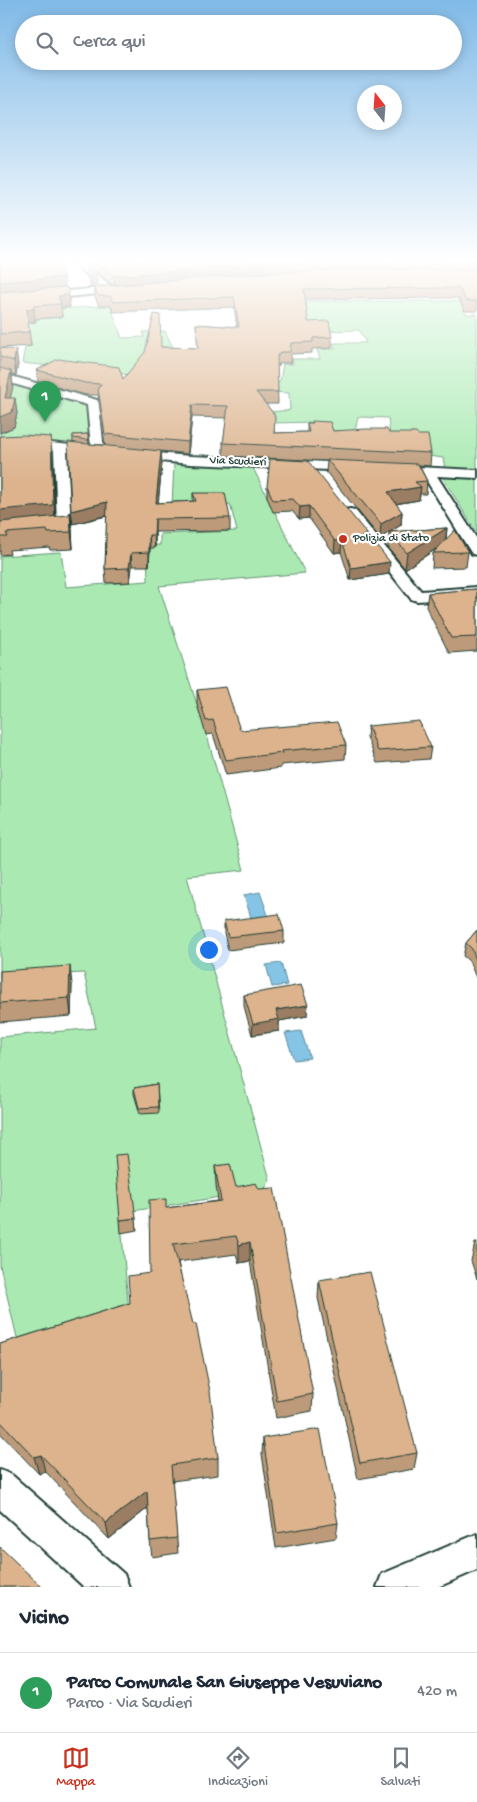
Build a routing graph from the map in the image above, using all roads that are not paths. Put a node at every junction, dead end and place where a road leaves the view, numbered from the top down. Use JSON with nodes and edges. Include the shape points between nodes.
{"nodes":[{"id":1,"x":0,"y":376,"type":"edge"},
{"id":2,"x":0,"y":442,"type":"edge"},
{"id":3,"x":60,"y":448,"type":"junction"},
{"id":4,"x":125,"y":454,"type":"edge"},
{"id":5,"x":311,"y":465,"type":"junction"},
{"id":6,"x":427,"y":471,"type":"junction"},
{"id":7,"x":477,"y":474,"type":"edge"},
{"id":8,"x":323,"y":480,"type":"edge"},
{"id":9,"x":342,"y":504,"type":"edge"},
{"id":10,"x":0,"y":533,"type":"edge"},
{"id":11,"x":477,"y":552,"type":"edge"},
{"id":12,"x":477,"y":592,"type":"edge"},
{"id":13,"x":0,"y":1487,"type":"edge"},
{"id":14,"x":477,"y":1552,"type":"edge"},
{"id":15,"x":111,"y":1587,"type":"edge"},
{"id":16,"x":395,"y":1587,"type":"edge"}],
"edges":[{"from":1,"to":3,"type":"street","via":[[93,403],[102,452]]},
{"from":2,"to":3,"type":"street"},
{"from":3,"to":10,"type":"street","via":[[64,526]]},
{"from":4,"to":5,"type":"street","name":"Via Scudieri"},
{"from":5,"to":6,"type":"street","name":"Via Scudieri"},
{"from":5,"to":8,"type":"street"},
{"from":6,"to":7,"type":"street","name":"Via Scudieri"},
{"from":6,"to":11,"type":"street"},
{"from":9,"to":12,"type":"street","via":[[417,596]]},
{"from":13,"to":15,"type":"street"},
{"from":14,"to":16,"type":"street"}]}
